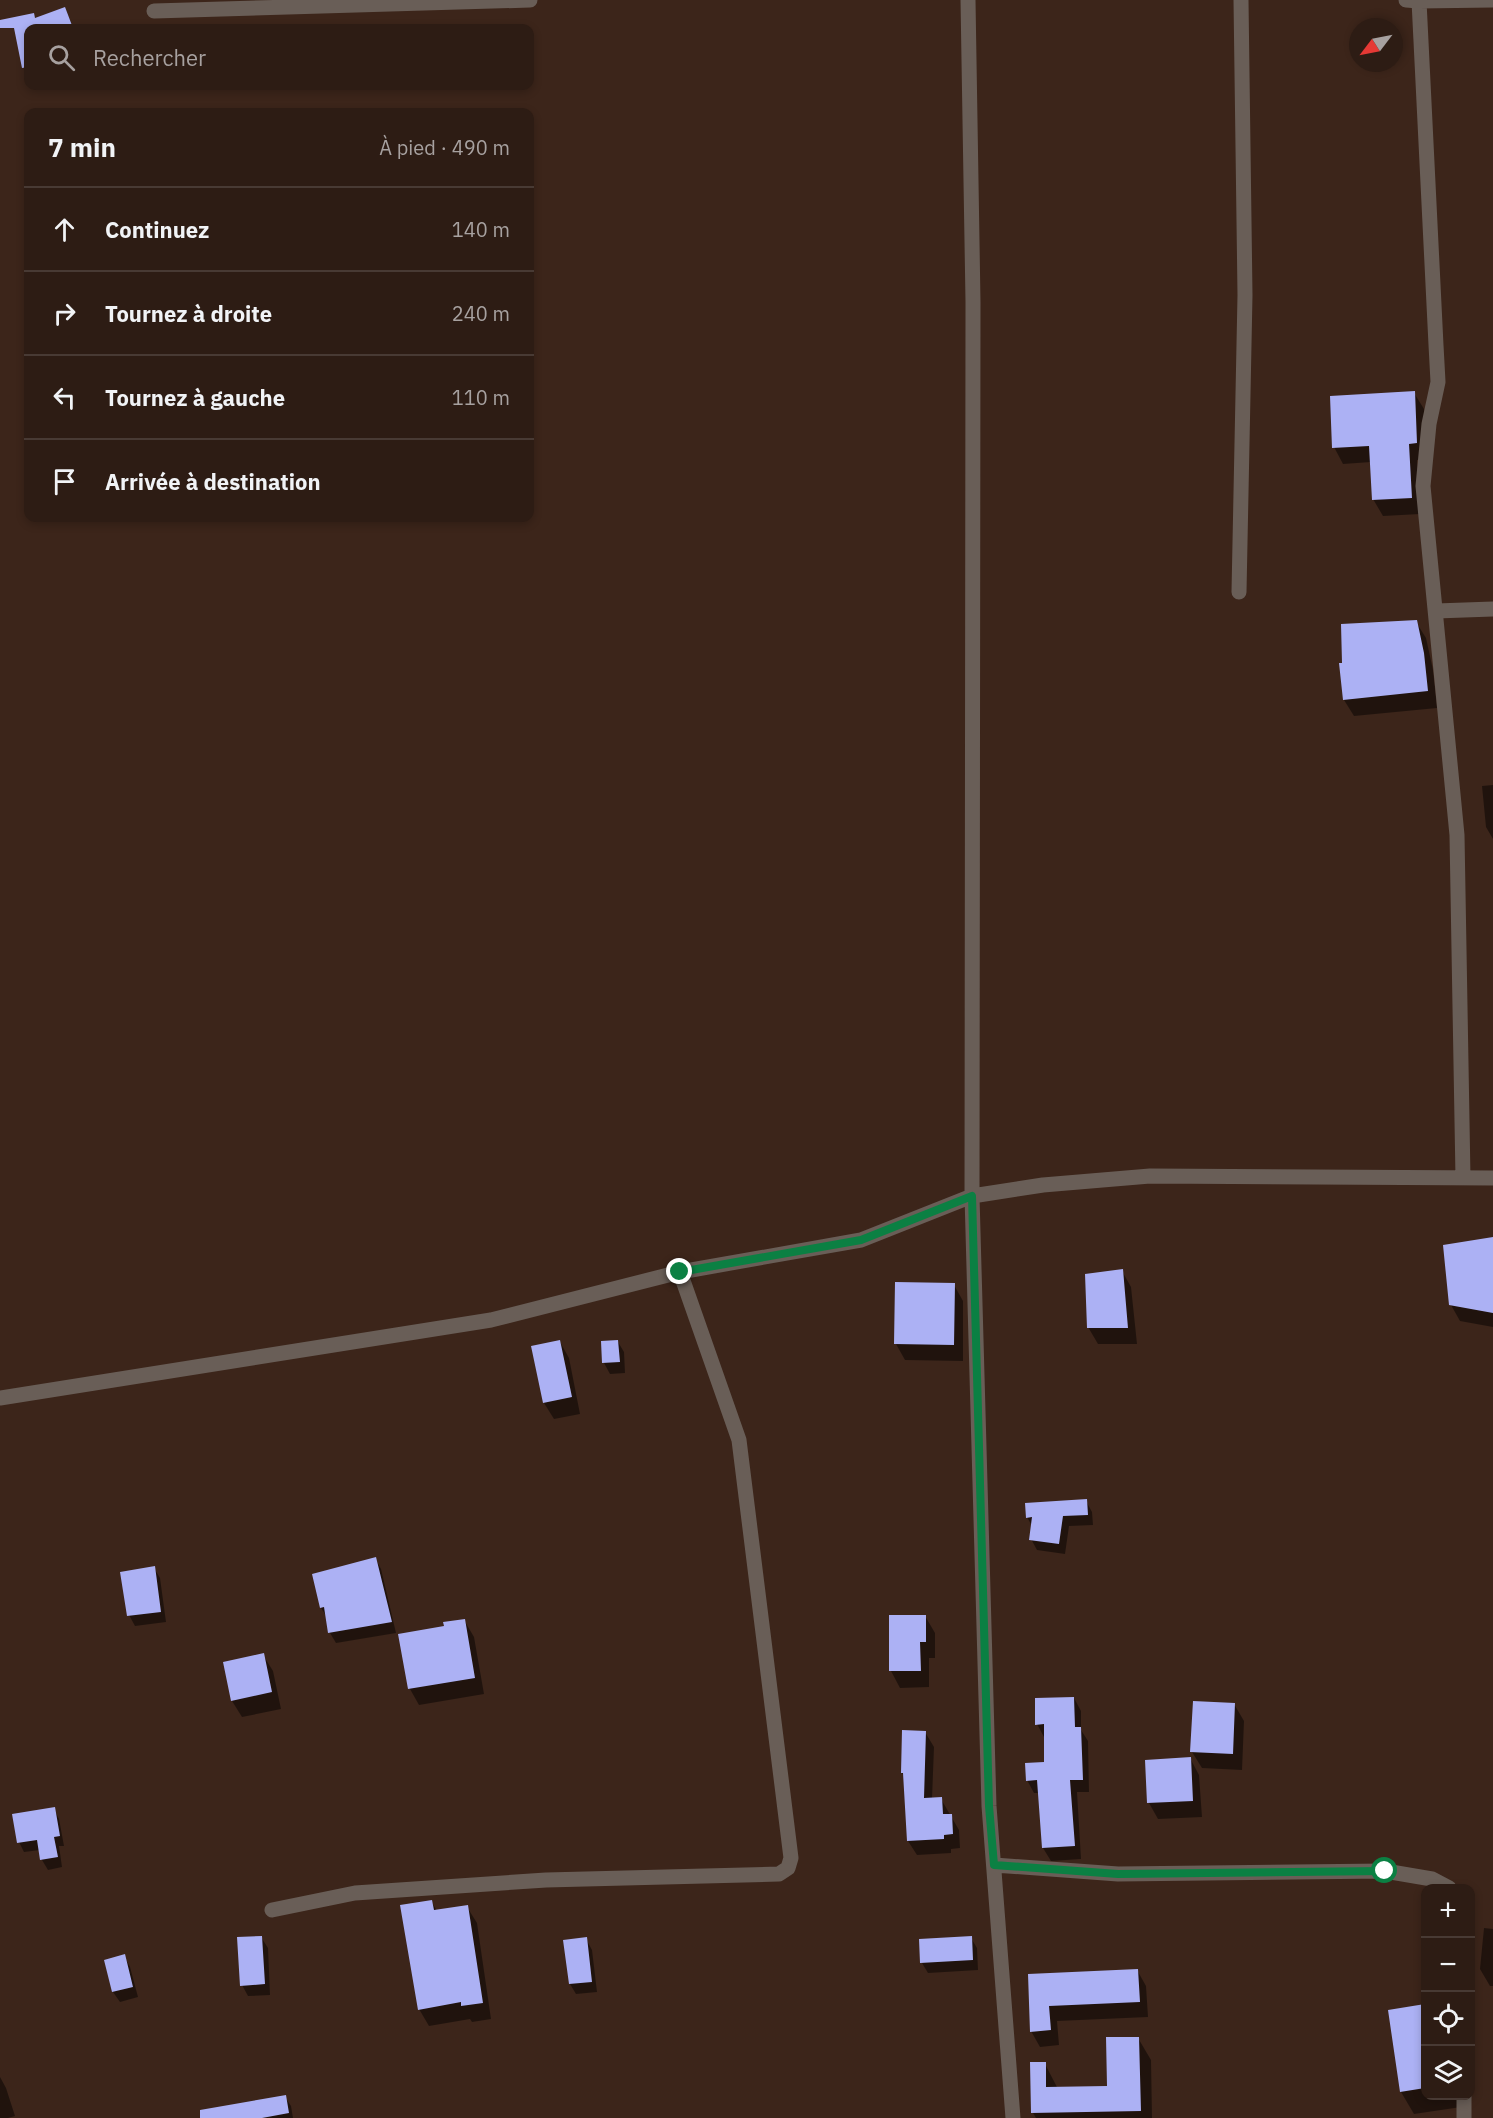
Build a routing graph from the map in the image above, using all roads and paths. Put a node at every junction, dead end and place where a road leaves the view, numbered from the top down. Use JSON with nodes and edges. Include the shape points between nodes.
{"nodes":[{"id":1,"x":530,"y":0,"type":"edge"},
{"id":2,"x":968,"y":0,"type":"edge"},
{"id":3,"x":1241,"y":0,"type":"edge"},
{"id":4,"x":1412,"y":0,"type":"edge"},
{"id":5,"x":1493,"y":0,"type":"edge"},
{"id":6,"x":154,"y":11,"type":"dead end"},
{"id":7,"x":1239,"y":592,"type":"dead end"},
{"id":8,"x":1493,"y":609,"type":"edge"},
{"id":9,"x":1436,"y":611,"type":"junction"},
{"id":10,"x":1463,"y":1178,"type":"junction"},
{"id":11,"x":1493,"y":1178,"type":"edge"},
{"id":12,"x":972,"y":1196,"type":"junction"},
{"id":13,"x":680,"y":1272,"type":"junction"},
{"id":14,"x":0,"y":1398,"type":"edge"},
{"id":15,"x":994,"y":1865,"type":"junction"},
{"id":16,"x":1441,"y":1884,"type":"edge"},
{"id":17,"x":272,"y":1910,"type":"dead end"},
{"id":18,"x":1464,"y":2100,"type":"edge"},
{"id":19,"x":1013,"y":2118,"type":"edge"},
{"id":20,"x":1464,"y":2118,"type":"edge"}],
"edges":[{"from":1,"to":6,"type":"street"},
{"from":2,"to":12,"type":"street","via":[[973,302]]},
{"from":3,"to":7,"type":"street","via":[[1245,295]]},
{"from":4,"to":5,"type":"street"},
{"from":4,"to":9,"type":"street","via":[[1438,382],[1423,486]]},
{"from":8,"to":9,"type":"street"},
{"from":9,"to":10,"type":"street","via":[[1457,835]]},
{"from":10,"to":11,"type":"street"},
{"from":10,"to":12,"type":"street","via":[[1150,1176],[1043,1185]]},
{"from":12,"to":13,"type":"street","via":[[861,1240]]},
{"from":12,"to":15,"type":"street","via":[[988,1794]]},
{"from":13,"to":14,"type":"street","via":[[491,1320]]},
{"from":13,"to":17,"type":"street","via":[[739,1440],[791,1858],[788,1868],[779,1874],[546,1880],[355,1893]]},
{"from":15,"to":16,"type":"street","via":[[1118,1874],[1385,1871]]},
{"from":15,"to":19,"type":"street"},
{"from":18,"to":20,"type":"street"}]}
